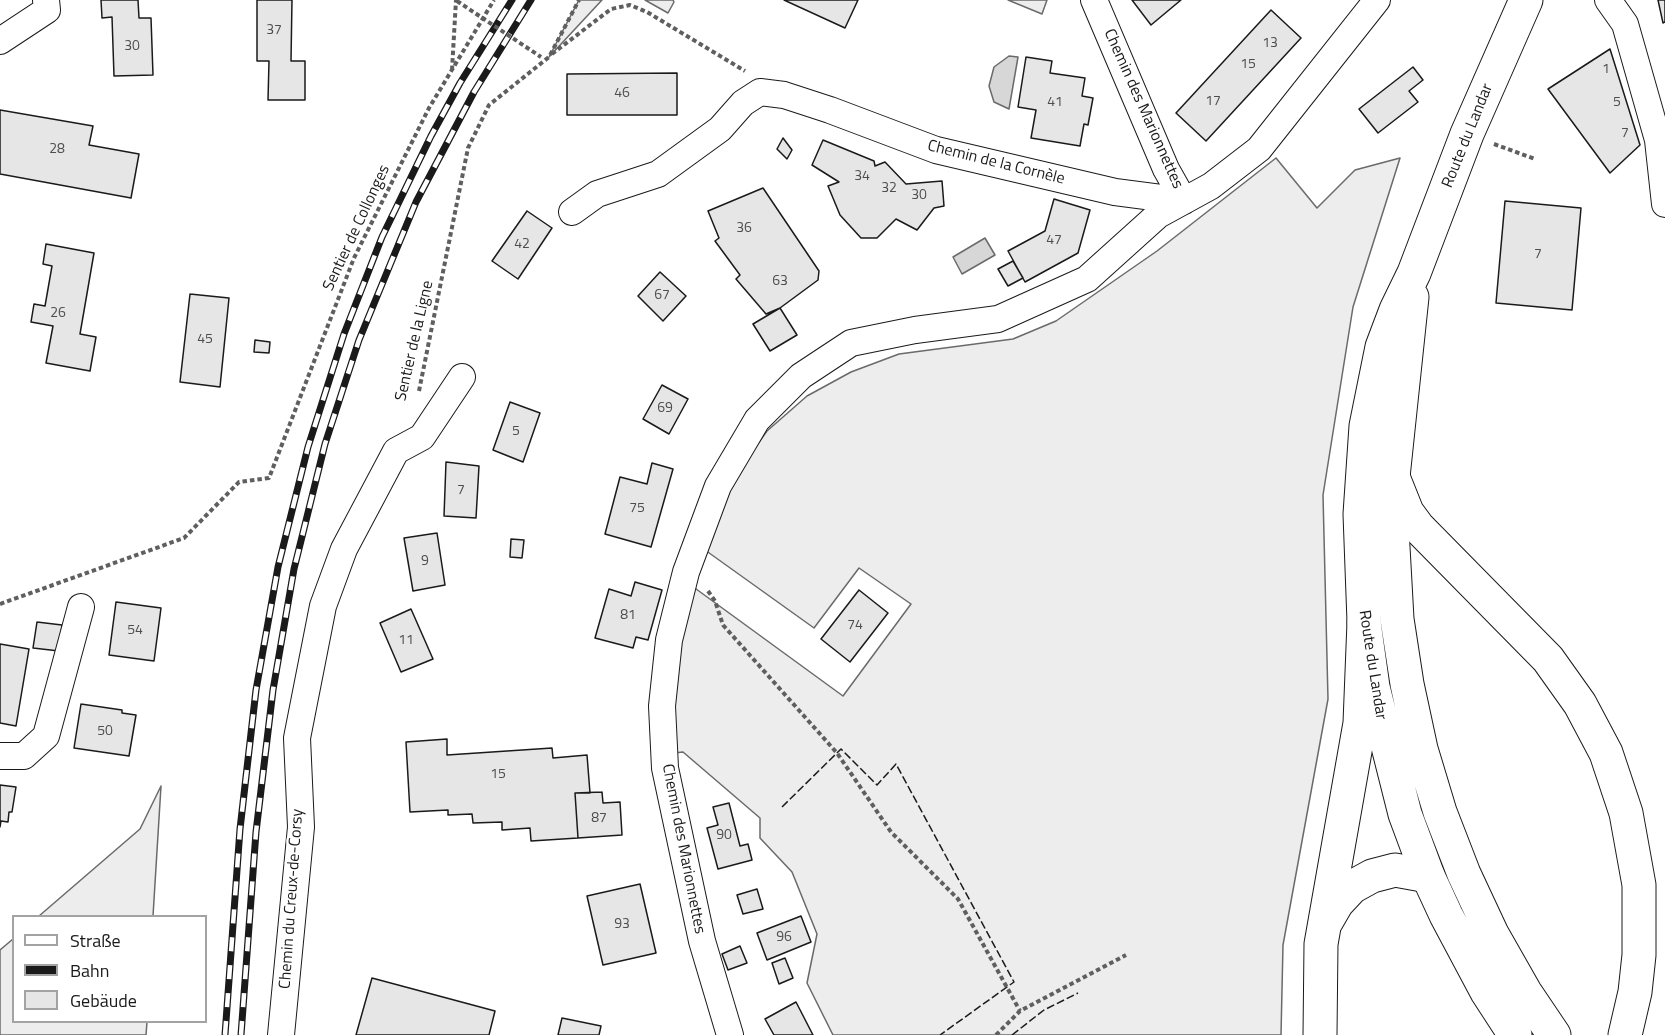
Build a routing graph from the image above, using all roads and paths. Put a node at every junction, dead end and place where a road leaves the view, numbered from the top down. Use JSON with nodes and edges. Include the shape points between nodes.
{"nodes":[{"id":1,"x":46,"y":0,"type":"edge"},
{"id":2,"x":494,"y":0,"type":"edge"},
{"id":3,"x":579,"y":0,"type":"edge"},
{"id":4,"x":1094,"y":0,"type":"edge"},
{"id":5,"x":1377,"y":0,"type":"edge"},
{"id":6,"x":1526,"y":0,"type":"edge"},
{"id":7,"x":1608,"y":0,"type":"edge"},
{"id":8,"x":456,"y":1,"type":"edge"},
{"id":9,"x":0,"y":40,"type":"edge"},
{"id":10,"x":548,"y":58,"type":"junction"},
{"id":11,"x":451,"y":73,"type":"junction"},
{"id":12,"x":784,"y":95,"type":"junction"},
{"id":13,"x":1662,"y":139,"type":"edge"},
{"id":14,"x":1491,"y":142,"type":"dead end"},
{"id":15,"x":1535,"y":159,"type":"dead end"},
{"id":16,"x":1184,"y":201,"type":"junction"},
{"id":17,"x":1665,"y":204,"type":"edge"},
{"id":18,"x":572,"y":212,"type":"dead end"},
{"id":19,"x":1414,"y":273,"type":"junction"},
{"id":20,"x":462,"y":378,"type":"dead end"},
{"id":21,"x":418,"y":393,"type":"dead end"},
{"id":22,"x":1393,"y":477,"type":"junction"},
{"id":23,"x":715,"y":601,"type":"dead end"},
{"id":24,"x":0,"y":604,"type":"edge"},
{"id":25,"x":81,"y":607,"type":"dead end"},
{"id":26,"x":1364,"y":622,"type":"junction"},
{"id":27,"x":0,"y":756,"type":"edge"},
{"id":28,"x":1428,"y":876,"type":"junction"},
{"id":29,"x":1321,"y":944,"type":"junction"},
{"id":30,"x":1126,"y":955,"type":"dead end"},
{"id":31,"x":1524,"y":992,"type":"junction"},
{"id":32,"x":1020,"y":1011,"type":"junction"},
{"id":33,"x":1513,"y":1031,"type":"edge"},
{"id":34,"x":281,"y":1035,"type":"edge"},
{"id":35,"x":730,"y":1035,"type":"edge"},
{"id":36,"x":996,"y":1035,"type":"edge"},
{"id":37,"x":1320,"y":1035,"type":"edge"},
{"id":38,"x":1554,"y":1035,"type":"edge"},
{"id":39,"x":1625,"y":1035,"type":"edge"}],
"edges":[{"from":1,"to":9,"type":"street","via":[[47,10]]},
{"from":2,"to":11,"type":"path","name":"Sentier de Collonges"},
{"from":3,"to":10,"type":"path","name":"Sentier de la Ligne"},
{"from":4,"to":16,"type":"street","name":"Chemin des Marionnettes","via":[[1166,169]]},
{"from":5,"to":16,"type":"street","via":[[1259,149],[1211,186]]},
{"from":6,"to":19,"type":"main road","name":"Route du Landar","via":[[1467,134]]},
{"from":7,"to":13,"type":"street","via":[[1625,24]]},
{"from":8,"to":10,"type":"path","bridge":true},
{"from":8,"to":11,"type":"path"},
{"from":10,"to":12,"type":"path","via":[[611,9],[630,5]]},
{"from":10,"to":21,"type":"path","name":"Sentier de la Ligne","via":[[489,105],[468,148]]},
{"from":11,"to":24,"type":"path","name":"Sentier de Collonges","via":[[429,108],[354,258],[269,478],[239,482],[184,538]]},
{"from":12,"to":16,"type":"street","name":"Chemin de la Cornèle","via":[[936,150],[1115,192]]},
{"from":12,"to":18,"type":"street","name":"Chemin de la Cornèle","via":[[760,92],[743,103],[720,129],[658,174],[597,194]]},
{"from":13,"to":17,"type":"street"},
{"from":14,"to":15,"type":"path"},
{"from":16,"to":35,"type":"street","name":"Chemin des Marionnettes","via":[[1158,215],[1087,279],[998,319],[851,343],[801,376],[756,420],[718,486],[687,572],[669,640],[662,706],[665,768],[702,941]]},
{"from":19,"to":22,"type":"main road","name":"Route du Landar"},
{"from":19,"to":26,"type":"main road","name":"Route du Landar","via":[[1382,347],[1366,426],[1360,514]]},
{"from":20,"to":34,"type":"street","name":"Chemin du Creux-de-Corsy","via":[[422,437],[396,451],[344,549],[323,606],[297,738],[301,827]]},
{"from":22,"to":31,"type":"main road","name":"Route du Landar","via":[[1397,619],[1421,749],[1464,874]]},
{"from":22,"to":39,"type":"main road","via":[[1407,512],[1418,527],[1548,659],[1580,704],[1606,753],[1626,813],[1639,885],[1640,955]]},
{"from":23,"to":32,"type":"path","via":[[723,625],[837,753],[891,832],[958,899]]},
{"from":25,"to":27,"type":"street","via":[[46,736],[24,756]]},
{"from":26,"to":28,"type":"main road","name":"Route du Landar","via":[[1387,751]]},
{"from":26,"to":29,"type":"main road","via":[[1360,723]]},
{"from":28,"to":29,"type":"main road","via":[[1395,870],[1352,887],[1326,922]]},
{"from":28,"to":31,"type":"main road","via":[[1460,900],[1492,956]]},
{"from":28,"to":33,"type":"main road","name":"Route du Landar","via":[[1466,954]]},
{"from":29,"to":37,"type":"main road"},
{"from":30,"to":32,"type":"path"},
{"from":31,"to":38,"type":"main road","name":"Route du Landar"},
{"from":32,"to":36,"type":"path"}]}
